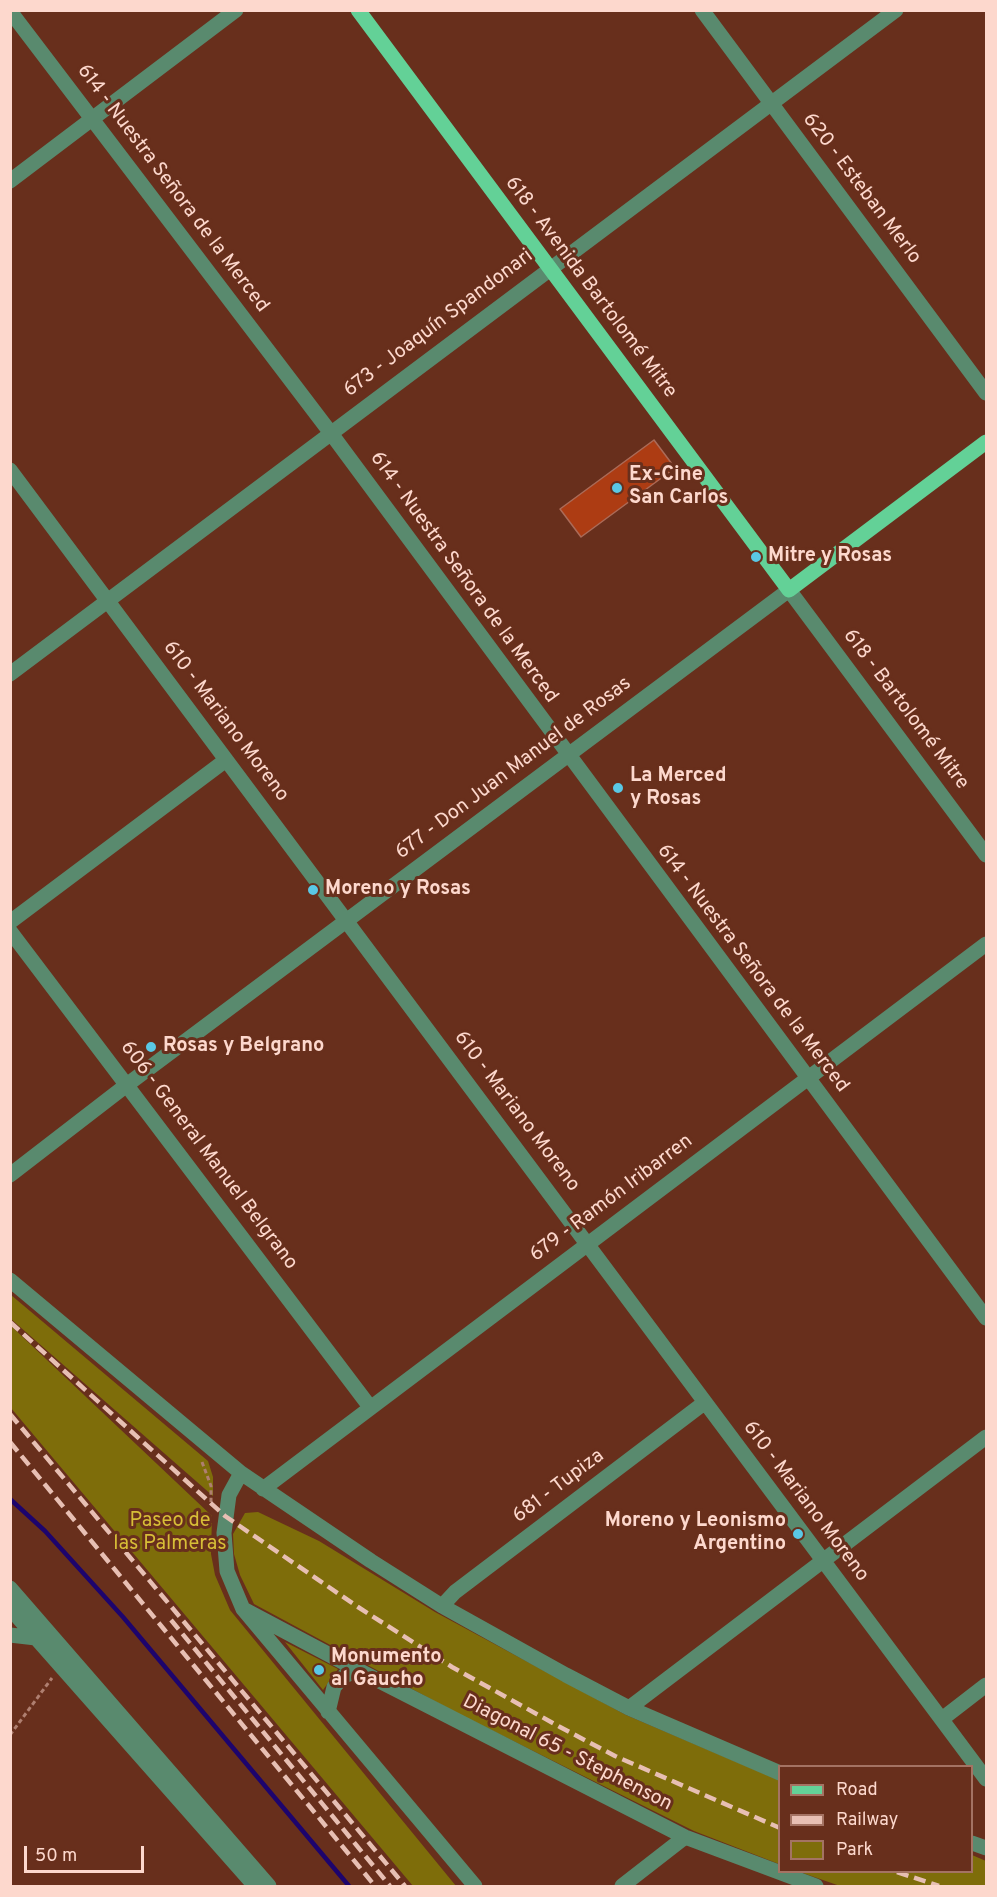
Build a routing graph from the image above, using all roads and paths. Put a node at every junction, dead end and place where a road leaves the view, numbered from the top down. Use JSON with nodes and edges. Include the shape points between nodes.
{"nodes":[{"id":1,"x":236,"y":10,"type":"edge"},
{"id":2,"x":358,"y":10,"type":"edge"},
{"id":3,"x":702,"y":10,"type":"edge"},
{"id":4,"x":896,"y":10,"type":"edge"},
{"id":5,"x":10,"y":11,"type":"edge"},
{"id":6,"x":771,"y":104,"type":"junction"},
{"id":7,"x":92,"y":119,"type":"junction"},
{"id":8,"x":10,"y":181,"type":"edge"},
{"id":9,"x":548,"y":269,"type":"junction"},
{"id":10,"x":987,"y":393,"type":"edge"},
{"id":11,"x":330,"y":432,"type":"junction"},
{"id":12,"x":987,"y":442,"type":"edge"},
{"id":13,"x":10,"y":470,"type":"edge"},
{"id":14,"x":789,"y":590,"type":"junction"},
{"id":15,"x":108,"y":602,"type":"junction"},
{"id":16,"x":10,"y":674,"type":"edge"},
{"id":17,"x":568,"y":756,"type":"junction"},
{"id":18,"x":226,"y":760,"type":"junction"},
{"id":19,"x":987,"y":855,"type":"edge"},
{"id":20,"x":346,"y":921,"type":"junction"},
{"id":21,"x":10,"y":922,"type":"edge"},
{"id":22,"x":10,"y":931,"type":"edge"},
{"id":23,"x":987,"y":944,"type":"edge"},
{"id":24,"x":809,"y":1079,"type":"junction"},
{"id":25,"x":128,"y":1084,"type":"junction"},
{"id":26,"x":10,"y":1175,"type":"edge"},
{"id":27,"x":588,"y":1243,"type":"junction"},
{"id":28,"x":10,"y":1280,"type":"edge"},
{"id":29,"x":987,"y":1318,"type":"edge"},
{"id":30,"x":704,"y":1403,"type":"junction"},
{"id":31,"x":370,"y":1407,"type":"junction"},
{"id":32,"x":987,"y":1437,"type":"edge"},
{"id":33,"x":241,"y":1473,"type":"junction"},
{"id":34,"x":263,"y":1489,"type":"junction"},
{"id":35,"x":822,"y":1560,"type":"junction"},
{"id":36,"x":10,"y":1588,"type":"edge"},
{"id":37,"x":442,"y":1606,"type":"junction"},
{"id":38,"x":10,"y":1608,"type":"edge"},
{"id":39,"x":243,"y":1608,"type":"junction"},
{"id":40,"x":10,"y":1635,"type":"edge"},
{"id":41,"x":36,"y":1638,"type":"junction"},
{"id":42,"x":55,"y":1659,"type":"junction"},
{"id":43,"x":358,"y":1670,"type":"junction"},
{"id":44,"x":987,"y":1685,"type":"edge"},
{"id":45,"x":629,"y":1708,"type":"junction"},
{"id":46,"x":328,"y":1712,"type":"junction"},
{"id":47,"x":942,"y":1719,"type":"junction"},
{"id":48,"x":10,"y":1735,"type":"edge"},
{"id":49,"x":778,"y":1772,"type":"edge"},
{"id":50,"x":987,"y":1779,"type":"edge"},
{"id":51,"x":685,"y":1837,"type":"junction"},
{"id":52,"x":778,"y":1872,"type":"edge"},
{"id":53,"x":779,"y":1873,"type":"edge"},
{"id":54,"x":255,"y":1887,"type":"edge"},
{"id":55,"x":269,"y":1887,"type":"edge"},
{"id":56,"x":475,"y":1887,"type":"edge"},
{"id":57,"x":622,"y":1887,"type":"edge"},
{"id":58,"x":816,"y":1887,"type":"edge"}],
"edges":[{"from":1,"to":7,"type":"street"},
{"from":2,"to":9,"type":"main road","name":"618 - Avenida Bartolomé Mitre"},
{"from":3,"to":6,"type":"street","name":"620 - Esteban Merlo"},
{"from":4,"to":6,"type":"street","name":"673 - Joaquín Spandonari"},
{"from":5,"to":7,"type":"street","name":"614 - Nuestra Señora de la Merced"},
{"from":6,"to":9,"type":"street","name":"673 - Joaquín Spandonari"},
{"from":6,"to":10,"type":"street","name":"620 - Esteban Merlo"},
{"from":7,"to":8,"type":"street"},
{"from":7,"to":11,"type":"street","name":"614 - Nuestra Señora de la Merced"},
{"from":9,"to":11,"type":"street","name":"673 - Joaquín Spandonari"},
{"from":9,"to":14,"type":"main road","name":"618 - Avenida Bartolomé Mitre"},
{"from":11,"to":15,"type":"street","name":"673 - Joaquín Spandonari"},
{"from":11,"to":17,"type":"street","name":"614 - Nuestra Señora de la Merced"},
{"from":12,"to":14,"type":"main road","name":"677 - Don Juan Manuel de Rosas"},
{"from":13,"to":15,"type":"street","name":"610 - Mariano Moreno"},
{"from":14,"to":17,"type":"street","name":"677 - Don Juan Manuel de Rosas"},
{"from":14,"to":19,"type":"street","name":"618 - Bartolomé Mitre"},
{"from":15,"to":16,"type":"street","name":"673 - Joaquín Spandonari"},
{"from":15,"to":18,"type":"street","name":"610 - Mariano Moreno"},
{"from":17,"to":20,"type":"street","name":"677 - Don Juan Manuel de Rosas"},
{"from":17,"to":24,"type":"street","name":"614 - Nuestra Señora de la Merced"},
{"from":18,"to":20,"type":"street","name":"610 - Mariano Moreno"},
{"from":18,"to":21,"type":"street"},
{"from":20,"to":25,"type":"street","name":"677 - Don Juan Manuel de Rosas"},
{"from":20,"to":27,"type":"street","name":"610 - Mariano Moreno"},
{"from":22,"to":25,"type":"street","name":"606 - General Manuel Belgrano"},
{"from":23,"to":24,"type":"street","name":"679 - Ramón Iribarren"},
{"from":24,"to":27,"type":"street","name":"679 - Ramón Iribarren"},
{"from":24,"to":29,"type":"street","name":"614 - Nuestra Señora de la Merced"},
{"from":25,"to":26,"type":"street","name":"677 - Don Juan Manuel de Rosas"},
{"from":25,"to":31,"type":"street","name":"606 - General Manuel Belgrano"},
{"from":27,"to":30,"type":"street","name":"610 - Mariano Moreno"},
{"from":27,"to":31,"type":"street","name":"679 - Ramón Iribarren"},
{"from":28,"to":33,"type":"street"},
{"from":30,"to":35,"type":"street","name":"610 - Mariano Moreno"},
{"from":30,"to":37,"type":"street","name":"681 - Tupiza","via":[[455,1592]]},
{"from":31,"to":34,"type":"street","name":"679 - Ramón Iribarren"},
{"from":32,"to":35,"type":"street"},
{"from":33,"to":34,"type":"street"},
{"from":33,"to":39,"type":"street","via":[[229,1495],[224,1533],[227,1571]]},
{"from":34,"to":37,"type":"street"},
{"from":35,"to":45,"type":"street"},
{"from":35,"to":47,"type":"street","name":"610 - Mariano Moreno"},
{"from":36,"to":55,"type":"street"},
{"from":37,"to":45,"type":"street"},
{"from":38,"to":41,"type":"street"},
{"from":39,"to":43,"type":"street","name":"Diagonal 65 - Stephenson"},
{"from":39,"to":46,"type":"street"},
{"from":40,"to":41,"type":"street"},
{"from":41,"to":42,"type":"street"},
{"from":42,"to":48,"type":"path","via":[[51,1683]]},
{"from":42,"to":54,"type":"street"},
{"from":43,"to":46,"type":"street","via":[[344,1676],[334,1687]]},
{"from":43,"to":51,"type":"street","name":"Diagonal 65 - Stephenson"},
{"from":44,"to":47,"type":"street"},
{"from":45,"to":49,"type":"street"},
{"from":46,"to":56,"type":"street"},
{"from":47,"to":50,"type":"street","name":"610 - Mariano Moreno"},
{"from":51,"to":52,"type":"street","name":"Diagonal 65 - Stephenson"},
{"from":51,"to":57,"type":"street"},
{"from":53,"to":58,"type":"street","name":"Diagonal 65 - Stephenson"}]}
